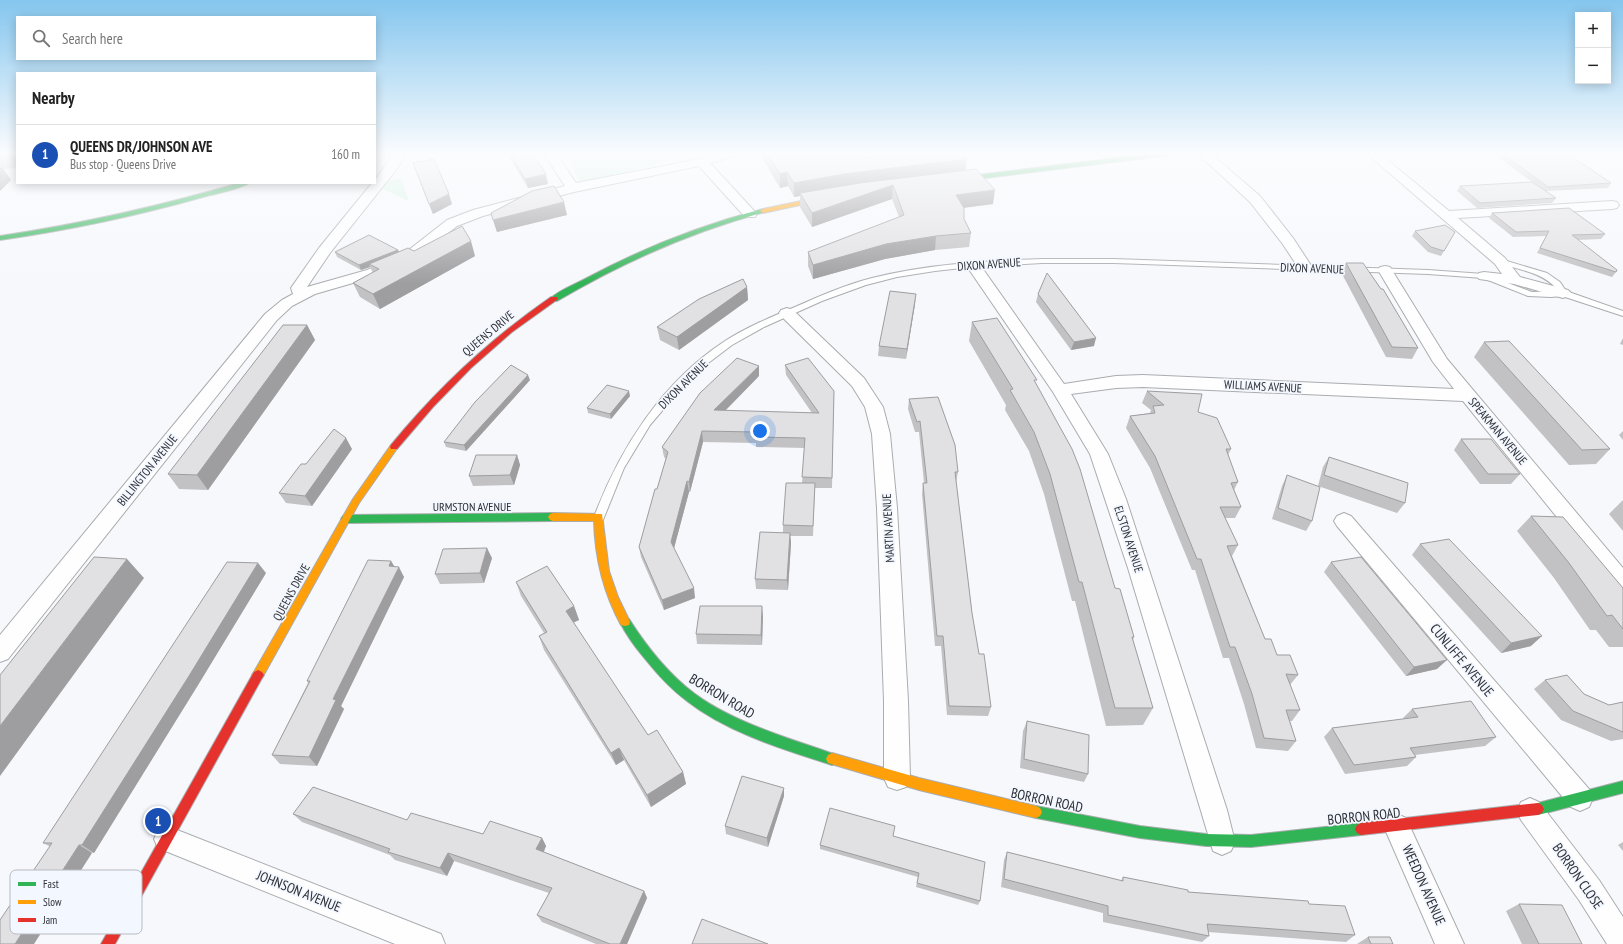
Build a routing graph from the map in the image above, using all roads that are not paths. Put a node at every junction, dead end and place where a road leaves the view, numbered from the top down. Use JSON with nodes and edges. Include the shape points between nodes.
{"nodes":[{"id":1,"x":196,"y":196,"type":"edge"},
{"id":2,"x":368,"y":196,"type":"edge"},
{"id":3,"x":541,"y":196,"type":"edge"},
{"id":4,"x":733,"y":196,"type":"edge"},
{"id":5,"x":831,"y":196,"type":"edge"},
{"id":6,"x":1252,"y":196,"type":"edge"},
{"id":7,"x":1423,"y":196,"type":"edge"},
{"id":8,"x":1612,"y":205,"type":"dead end"},
{"id":9,"x":750,"y":214,"type":"junction"},
{"id":10,"x":1446,"y":215,"type":"junction"},
{"id":11,"x":0,"y":238,"type":"edge"},
{"id":12,"x":1500,"y":261,"type":"junction"},
{"id":13,"x":974,"y":265,"type":"junction"},
{"id":14,"x":1305,"y":267,"type":"junction"},
{"id":15,"x":1385,"y":270,"type":"junction"},
{"id":16,"x":1484,"y":276,"type":"junction"},
{"id":17,"x":1515,"y":280,"type":"junction"},
{"id":18,"x":1563,"y":293,"type":"junction"},
{"id":19,"x":301,"y":295,"type":"junction"},
{"id":20,"x":787,"y":313,"type":"junction"},
{"id":21,"x":1623,"y":314,"type":"edge"},
{"id":22,"x":1060,"y":390,"type":"junction"},
{"id":23,"x":1468,"y":395,"type":"junction"},
{"id":24,"x":599,"y":517,"type":"junction"},
{"id":25,"x":346,"y":519,"type":"junction"},
{"id":26,"x":1344,"y":521,"type":"dead end"},
{"id":27,"x":1623,"y":583,"type":"edge"},
{"id":28,"x":0,"y":652,"type":"edge"},
{"id":29,"x":897,"y":778,"type":"junction"},
{"id":30,"x":1623,"y":787,"type":"edge"},
{"id":31,"x":1580,"y":798,"type":"junction"},
{"id":32,"x":1530,"y":811,"type":"junction"},
{"id":33,"x":1397,"y":827,"type":"junction"},
{"id":34,"x":167,"y":839,"type":"junction"},
{"id":35,"x":1222,"y":842,"type":"junction"},
{"id":36,"x":142,"y":883,"type":"edge"},
{"id":37,"x":114,"y":934,"type":"edge"},
{"id":38,"x":1623,"y":943,"type":"edge"},
{"id":39,"x":108,"y":944,"type":"edge"},
{"id":40,"x":431,"y":944,"type":"edge"},
{"id":41,"x":1450,"y":944,"type":"edge"}],
"edges":[{"from":1,"to":11,"type":"street","via":[[119,216]]},
{"from":2,"to":19,"type":"street","via":[[324,251],[299,288]]},
{"from":3,"to":19,"type":"street","name":"BILLINGTON AVENUE","via":[[478,212],[452,223],[415,254],[400,262]]},
{"from":4,"to":9,"type":"street"},
{"from":5,"to":9,"type":"street","name":"QUEENS DRIVE"},
{"from":6,"to":14,"type":"street","via":[[1288,241]]},
{"from":7,"to":10,"type":"street"},
{"from":8,"to":10,"type":"street"},
{"from":9,"to":25,"type":"street","name":"QUEENS DRIVE","via":[[679,237],[624,260],[558,296],[517,324],[470,364],[392,449]]},
{"from":10,"to":12,"type":"street"},
{"from":12,"to":17,"type":"street"},
{"from":12,"to":18,"type":"lane","via":[[1544,275],[1557,284]]},
{"from":13,"to":14,"type":"lane","name":"DIXON AVENUE","via":[[1086,260]]},
{"from":13,"to":20,"type":"lane","name":"DIXON AVENUE","via":[[876,279],[842,289]]},
{"from":13,"to":22,"type":"street","name":"ELSTON AVENUE"},
{"from":14,"to":15,"type":"lane","name":"DIXON AVENUE"},
{"from":15,"to":16,"type":"lane","name":"DIXON AVENUE"},
{"from":15,"to":23,"type":"street","name":"SPEAKMAN AVENUE","via":[[1429,344]]},
{"from":16,"to":17,"type":"street","name":"DIXON AVENUE"},
{"from":16,"to":18,"type":"lane","name":"DIXON AVENUE","via":[[1531,294]]},
{"from":17,"to":18,"type":"street","name":"DIXON AVENUE"},
{"from":18,"to":21,"type":"lane"},
{"from":19,"to":28,"type":"street","name":"BILLINGTON AVENUE","via":[[270,317]]},
{"from":20,"to":24,"type":"lane","name":"DIXON AVENUE","via":[[761,324],[719,349],[673,392],[642,430],[621,462],[608,488]]},
{"from":20,"to":29,"type":"street","name":"MARTIN AVENUE","via":[[858,382],[874,407],[881,434],[887,508]]},
{"from":22,"to":23,"type":"street","name":"WILLIAMS AVENUE","via":[[1142,381]]},
{"from":22,"to":35,"type":"street","name":"ELSTON AVENUE","via":[[1099,454],[1116,499]]},
{"from":23,"to":27,"type":"street","name":"SPEAKMAN AVENUE"},
{"from":24,"to":25,"type":"street","name":"URMSTON AVENUE"},
{"from":24,"to":29,"type":"street","name":"BORRON ROAD","via":[[597,534],[603,572],[617,608],[634,638],[677,686],[692,699],[741,727],[814,754]]},
{"from":25,"to":34,"type":"street","name":"QUEENS DRIVE"},
{"from":26,"to":31,"type":"street","name":"CUNLIFFE AVENUE"},
{"from":29,"to":35,"type":"street","name":"BORRON ROAD","via":[[1010,807],[1142,834]]},
{"from":30,"to":31,"type":"street","name":"BORRON ROAD"},
{"from":31,"to":32,"type":"street","name":"BORRON ROAD"},
{"from":32,"to":33,"type":"street","name":"BORRON ROAD"},
{"from":32,"to":38,"type":"street","name":"BORRON CLOSE","via":[[1589,890]]},
{"from":33,"to":35,"type":"street","name":"BORRON ROAD","via":[[1251,842]]},
{"from":33,"to":41,"type":"street","name":"WEEDON AVENUE"},
{"from":34,"to":36,"type":"street","name":"QUEENS DRIVE"},
{"from":34,"to":40,"type":"street","name":"JOHNSON AVENUE"},
{"from":37,"to":39,"type":"street","name":"QUEENS DRIVE"}]}
